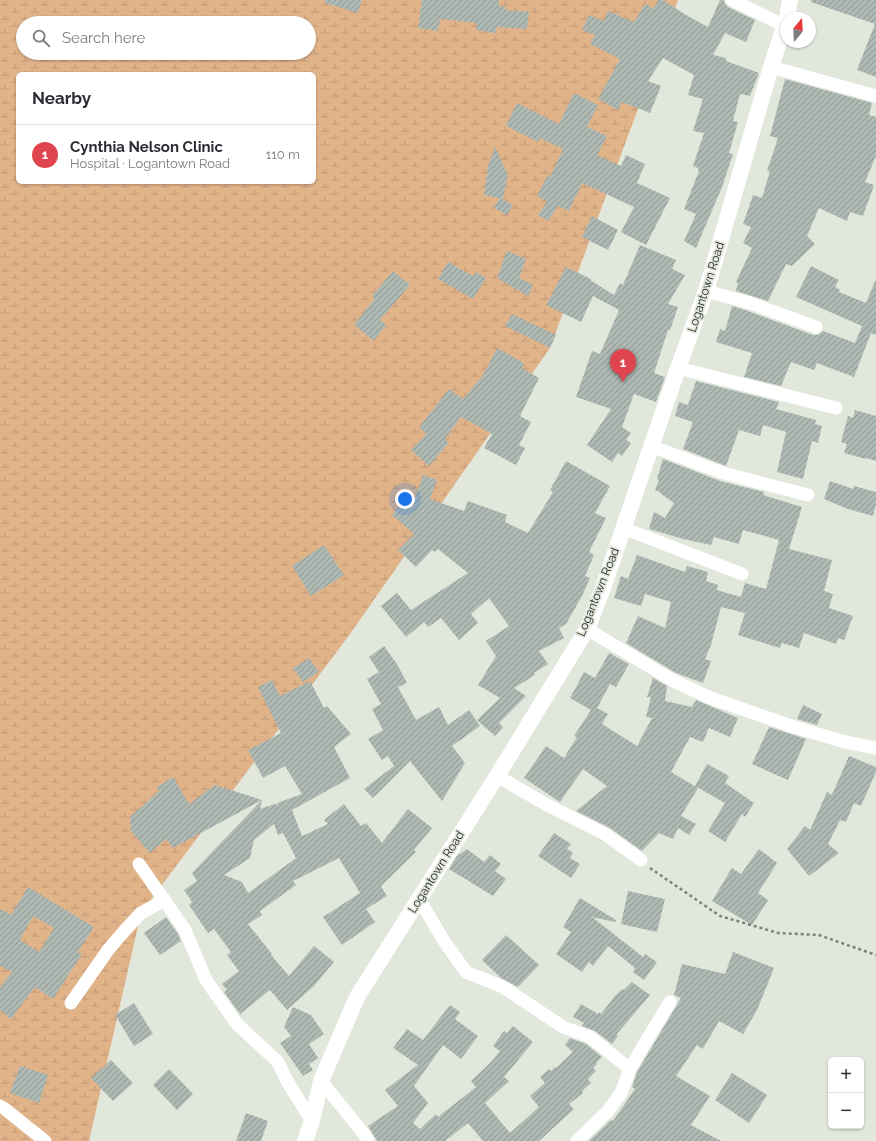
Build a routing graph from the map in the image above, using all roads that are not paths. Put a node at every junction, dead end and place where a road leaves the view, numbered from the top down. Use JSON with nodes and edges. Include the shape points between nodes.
{"nodes":[{"id":1,"x":732,"y":0,"type":"edge"},
{"id":2,"x":790,"y":0,"type":"edge"},
{"id":3,"x":788,"y":12,"type":"edge"},
{"id":4,"x":780,"y":20,"type":"edge"},
{"id":5,"x":780,"y":40,"type":"edge"},
{"id":6,"x":771,"y":67,"type":"junction"},
{"id":7,"x":876,"y":96,"type":"edge"},
{"id":8,"x":706,"y":291,"type":"junction"},
{"id":9,"x":816,"y":327,"type":"dead end"},
{"id":10,"x":678,"y":368,"type":"junction"},
{"id":11,"x":836,"y":408,"type":"dead end"},
{"id":12,"x":651,"y":446,"type":"junction"},
{"id":13,"x":808,"y":496,"type":"dead end"},
{"id":14,"x":623,"y":528,"type":"junction"},
{"id":15,"x":742,"y":574,"type":"dead end"},
{"id":16,"x":587,"y":628,"type":"junction"},
{"id":17,"x":876,"y":748,"type":"edge"},
{"id":18,"x":497,"y":776,"type":"junction"},
{"id":19,"x":641,"y":860,"type":"road end"},
{"id":20,"x":139,"y":864,"type":"dead end"},
{"id":21,"x":419,"y":899,"type":"junction"},
{"id":22,"x":165,"y":900,"type":"junction"},
{"id":23,"x":670,"y":1002,"type":"dead end"},
{"id":24,"x":71,"y":1003,"type":"dead end"},
{"id":25,"x":630,"y":1069,"type":"junction"},
{"id":26,"x":321,"y":1081,"type":"junction"},
{"id":27,"x":0,"y":1106,"type":"edge"},
{"id":28,"x":312,"y":1121,"type":"junction"},
{"id":29,"x":45,"y":1141,"type":"edge"},
{"id":30,"x":305,"y":1141,"type":"edge"},
{"id":31,"x":368,"y":1141,"type":"edge"},
{"id":32,"x":577,"y":1141,"type":"edge"}],
"edges":[{"from":1,"to":4,"type":"street"},
{"from":2,"to":3,"type":"street","name":"Logantown Road"},
{"from":5,"to":6,"type":"street","name":"Logantown Road"},
{"from":6,"to":7,"type":"street"},
{"from":6,"to":8,"type":"street","name":"Logantown Road"},
{"from":8,"to":9,"type":"street","via":[[750,303]]},
{"from":8,"to":10,"type":"street","name":"Logantown Road"},
{"from":10,"to":11,"type":"street"},
{"from":10,"to":12,"type":"street","name":"Logantown Road"},
{"from":12,"to":13,"type":"street","via":[[723,473]]},
{"from":12,"to":14,"type":"street","name":"Logantown Road"},
{"from":14,"to":15,"type":"street"},
{"from":14,"to":16,"type":"street","name":"Logantown Road"},
{"from":16,"to":17,"type":"street","via":[[672,680],[708,698],[844,742]]},
{"from":16,"to":18,"type":"street","name":"Logantown Road"},
{"from":18,"to":19,"type":"street","via":[[605,834]]},
{"from":18,"to":21,"type":"street","name":"Logantown Road"},
{"from":20,"to":22,"type":"street"},
{"from":21,"to":25,"type":"street","via":[[466,972],[503,987],[563,1027],[590,1037]]},
{"from":21,"to":26,"type":"street","name":"Logantown Road","via":[[357,997]]},
{"from":22,"to":24,"type":"street","via":[[141,913],[126,929]]},
{"from":22,"to":28,"type":"street","via":[[185,930],[206,980],[237,1024],[278,1062]]},
{"from":23,"to":25,"type":"street"},
{"from":25,"to":32,"type":"street","via":[[621,1093],[608,1111]]},
{"from":26,"to":28,"type":"street","name":"Logantown Road"},
{"from":26,"to":31,"type":"street"},
{"from":27,"to":29,"type":"street"},
{"from":28,"to":30,"type":"street","name":"Logantown Road"}]}
